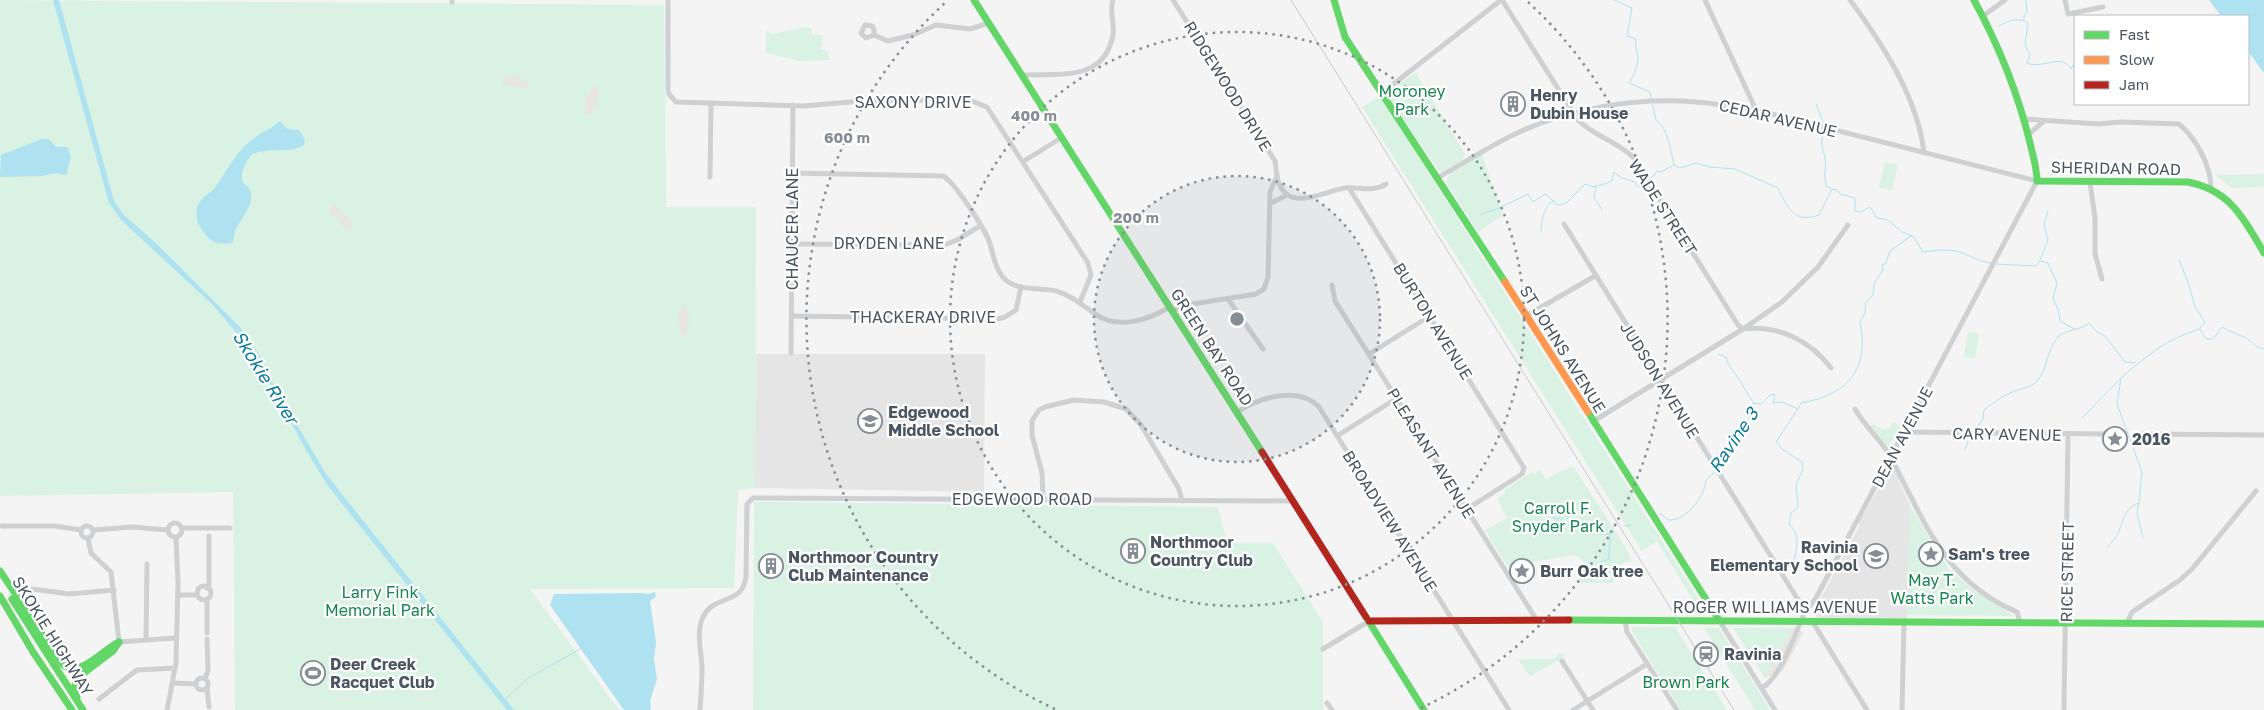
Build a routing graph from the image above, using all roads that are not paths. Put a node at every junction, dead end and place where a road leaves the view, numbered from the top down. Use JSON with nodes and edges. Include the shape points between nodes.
{"nodes":[{"id":1,"x":668,"y":0,"type":"edge"},
{"id":2,"x":974,"y":0,"type":"edge"},
{"id":3,"x":1113,"y":0,"type":"edge"},
{"id":4,"x":1172,"y":0,"type":"edge"},
{"id":5,"x":1334,"y":0,"type":"edge"},
{"id":6,"x":1502,"y":0,"type":"edge"},
{"id":7,"x":1705,"y":0,"type":"edge"},
{"id":8,"x":1850,"y":0,"type":"edge"},
{"id":9,"x":1974,"y":0,"type":"edge"},
{"id":10,"x":2005,"y":0,"type":"edge"},
{"id":11,"x":2065,"y":0,"type":"edge"},
{"id":12,"x":2103,"y":7,"type":"dead end"},
{"id":13,"x":1983,"y":16,"type":"junction"},
{"id":14,"x":989,"y":23,"type":"junction"},
{"id":15,"x":874,"y":35,"type":"dead end"},
{"id":16,"x":1022,"y":75,"type":"junction"},
{"id":17,"x":1382,"y":93,"type":"junction"},
{"id":18,"x":711,"y":103,"type":"junction"},
{"id":19,"x":793,"y":105,"type":"junction"},
{"id":20,"x":1756,"y":110,"type":"junction"},
{"id":21,"x":1573,"y":113,"type":"junction"},
{"id":22,"x":2024,"y":119,"type":"junction"},
{"id":23,"x":2044,"y":121,"type":"junction"},
{"id":24,"x":2029,"y":134,"type":"junction"},
{"id":25,"x":1061,"y":138,"type":"junction"},
{"id":26,"x":1924,"y":153,"type":"junction"},
{"id":27,"x":1024,"y":161,"type":"junction"},
{"id":28,"x":791,"y":173,"type":"junction"},
{"id":29,"x":1276,"y":176,"type":"junction"},
{"id":30,"x":710,"y":177,"type":"dead end"},
{"id":31,"x":1439,"y":177,"type":"junction"},
{"id":32,"x":2037,"y":181,"type":"junction"},
{"id":33,"x":2090,"y":182,"type":"junction"},
{"id":34,"x":1386,"y":184,"type":"dead end"},
{"id":35,"x":1349,"y":188,"type":"junction"},
{"id":36,"x":2211,"y":188,"type":"junction"},
{"id":37,"x":1287,"y":194,"type":"junction"},
{"id":38,"x":1270,"y":203,"type":"junction"},
{"id":39,"x":1564,"y":224,"type":"dead end"},
{"id":40,"x":1848,"y":225,"type":"dead end"},
{"id":41,"x":980,"y":226,"type":"junction"},
{"id":42,"x":792,"y":244,"type":"junction"},
{"id":43,"x":2264,"y":253,"type":"edge"},
{"id":44,"x":1595,"y":276,"type":"junction"},
{"id":45,"x":2102,"y":279,"type":"dead end"},
{"id":46,"x":1332,"y":285,"type":"dead end"},
{"id":47,"x":1021,"y":287,"type":"junction"},
{"id":48,"x":1228,"y":299,"type":"junction"},
{"id":49,"x":1080,"y":302,"type":"junction"},
{"id":50,"x":1171,"y":309,"type":"junction"},
{"id":51,"x":792,"y":316,"type":"junction"},
{"id":52,"x":1430,"y":316,"type":"junction"},
{"id":53,"x":1526,"y":316,"type":"junction"},
{"id":54,"x":1743,"y":329,"type":"junction"},
{"id":55,"x":1263,"y":349,"type":"dead end"},
{"id":56,"x":791,"y":353,"type":"dead end"},
{"id":57,"x":1369,"y":354,"type":"junction"},
{"id":58,"x":1831,"y":368,"type":"dead end"},
{"id":59,"x":1660,"y":380,"type":"junction"},
{"id":60,"x":1397,"y":398,"type":"junction"},
{"id":61,"x":1855,"y":409,"type":"dead end"},
{"id":62,"x":1237,"y":412,"type":"junction"},
{"id":63,"x":1592,"y":422,"type":"junction"},
{"id":64,"x":1905,"y":432,"type":"junction"},
{"id":65,"x":2068,"y":434,"type":"junction"},
{"id":66,"x":2109,"y":434,"type":"dead end"},
{"id":67,"x":2140,"y":434,"type":"dead end"},
{"id":68,"x":2264,"y":435,"type":"edge"},
{"id":69,"x":1337,"y":436,"type":"junction"},
{"id":70,"x":1891,"y":457,"type":"junction"},
{"id":71,"x":2256,"y":491,"type":"dead end"},
{"id":72,"x":1043,"y":499,"type":"junction"},
{"id":73,"x":1182,"y":501,"type":"junction"},
{"id":74,"x":1293,"y":501,"type":"junction"},
{"id":75,"x":1467,"y":509,"type":"junction"},
{"id":76,"x":2,"y":526,"type":"dead end"},
{"id":77,"x":182,"y":528,"type":"junction"},
{"id":78,"x":230,"y":528,"type":"dead end"},
{"id":79,"x":81,"y":530,"type":"junction"},
{"id":80,"x":94,"y":530,"type":"junction"},
{"id":81,"x":168,"y":530,"type":"junction"},
{"id":82,"x":209,"y":536,"type":"dead end"},
{"id":83,"x":176,"y":537,"type":"junction"},
{"id":84,"x":88,"y":538,"type":"junction"},
{"id":85,"x":147,"y":564,"type":"dead end"},
{"id":86,"x":0,"y":571,"type":"edge"},
{"id":87,"x":0,"y":577,"type":"edge"},
{"id":88,"x":207,"y":588,"type":"junction"},
{"id":89,"x":33,"y":589,"type":"dead end"},
{"id":90,"x":114,"y":590,"type":"junction"},
{"id":91,"x":178,"y":595,"type":"junction"},
{"id":92,"x":197,"y":595,"type":"junction"},
{"id":93,"x":0,"y":596,"type":"edge"},
{"id":94,"x":207,"y":599,"type":"junction"},
{"id":95,"x":1805,"y":611,"type":"junction"},
{"id":96,"x":1452,"y":619,"type":"junction"},
{"id":97,"x":1536,"y":619,"type":"junction"},
{"id":98,"x":1625,"y":620,"type":"junction"},
{"id":99,"x":1719,"y":620,"type":"junction"},
{"id":100,"x":1369,"y":621,"type":"junction"},
{"id":101,"x":1802,"y":621,"type":"junction"},
{"id":102,"x":1812,"y":621,"type":"junction"},
{"id":103,"x":1904,"y":622,"type":"junction"},
{"id":104,"x":2020,"y":622,"type":"junction"},
{"id":105,"x":2066,"y":622,"type":"junction"},
{"id":106,"x":2127,"y":623,"type":"junction"},
{"id":107,"x":2264,"y":624,"type":"edge"},
{"id":108,"x":175,"y":638,"type":"junction"},
{"id":109,"x":146,"y":639,"type":"junction"},
{"id":110,"x":119,"y":642,"type":"junction"},
{"id":111,"x":1323,"y":649,"type":"dead end"},
{"id":112,"x":1562,"y":661,"type":"dead end"},
{"id":113,"x":1647,"y":664,"type":"junction"},
{"id":114,"x":175,"y":668,"type":"junction"},
{"id":115,"x":205,"y":678,"type":"junction"},
{"id":116,"x":172,"y":683,"type":"junction"},
{"id":117,"x":195,"y":684,"type":"junction"},
{"id":118,"x":207,"y":688,"type":"junction"},
{"id":119,"x":1762,"y":688,"type":"junction"},
{"id":120,"x":99,"y":699,"type":"dead end"},
{"id":121,"x":1587,"y":701,"type":"junction"},
{"id":122,"x":1328,"y":703,"type":"dead end"},
{"id":123,"x":81,"y":707,"type":"edge"},
{"id":124,"x":209,"y":707,"type":"dead end"},
{"id":125,"x":72,"y":710,"type":"edge"},
{"id":126,"x":168,"y":710,"type":"edge"},
{"id":127,"x":700,"y":710,"type":"edge"},
{"id":128,"x":1332,"y":710,"type":"edge"},
{"id":129,"x":1424,"y":710,"type":"edge"},
{"id":130,"x":1508,"y":710,"type":"edge"},
{"id":131,"x":1573,"y":710,"type":"edge"},
{"id":132,"x":1593,"y":710,"type":"edge"},
{"id":133,"x":1677,"y":710,"type":"edge"},
{"id":134,"x":1775,"y":710,"type":"edge"},
{"id":135,"x":1867,"y":710,"type":"edge"},
{"id":136,"x":1902,"y":710,"type":"edge"},
{"id":137,"x":2064,"y":710,"type":"edge"}],
"edges":[{"from":1,"to":18,"type":"street","name":"SAXONY DRIVE","via":[[668,88],[671,98],[681,103]]},
{"from":2,"to":14,"type":"main road","name":"GREEN BAY ROAD"},
{"from":3,"to":16,"type":"street","via":[[1110,46],[1092,67],[1076,74]]},
{"from":4,"to":29,"type":"street","name":"RIDGEWOOD DRIVE","via":[[1275,161]]},
{"from":5,"to":17,"type":"main road","name":"ST JOHNS AVENUE","via":[[1345,36]]},
{"from":6,"to":17,"type":"street"},
{"from":6,"to":21,"type":"street","name":"WADE STREET"},
{"from":7,"to":20,"type":"street"},
{"from":8,"to":26,"type":"street","via":[[1902,85],[1918,125]]},
{"from":9,"to":13,"type":"main road","name":"SHERIDAN ROAD"},
{"from":10,"to":13,"type":"street"},
{"from":11,"to":12,"type":"street","via":[[2068,14]]},
{"from":13,"to":22,"type":"main road","name":"SHERIDAN ROAD","via":[[2002,54]]},
{"from":14,"to":15,"type":"street","via":[[970,29],[936,25],[888,42]]},
{"from":14,"to":16,"type":"main road","name":"GREEN BAY ROAD"},
{"from":16,"to":25,"type":"main road","name":"GREEN BAY ROAD"},
{"from":17,"to":31,"type":"main road","name":"ST JOHNS AVENUE"},
{"from":18,"to":19,"type":"street","name":"SAXONY DRIVE"},
{"from":18,"to":30,"type":"street"},
{"from":19,"to":27,"type":"street","name":"SAXONY DRIVE","via":[[883,100],[977,102],[990,110]]},
{"from":19,"to":28,"type":"street","name":"CHAUCER LANE"},
{"from":20,"to":21,"type":"street","name":"CEDAR AVENUE","via":[[1670,101],[1633,103]]},
{"from":20,"to":26,"type":"street","name":"CEDAR AVENUE"},
{"from":21,"to":31,"type":"street","name":"CEDAR AVENUE","via":[[1513,135]]},
{"from":21,"to":54,"type":"street","name":"WADE STREET","via":[[1590,130],[1621,146],[1633,157]]},
{"from":22,"to":23,"type":"street"},
{"from":22,"to":24,"type":"main road","name":"SHERIDAN ROAD"},
{"from":23,"to":24,"type":"street"},
{"from":23,"to":36,"type":"street","via":[[2180,124],[2206,159]]},
{"from":24,"to":32,"type":"main road","name":"SHERIDAN ROAD"},
{"from":25,"to":27,"type":"street"},
{"from":25,"to":50,"type":"main road","name":"GREEN BAY ROAD"},
{"from":26,"to":32,"type":"street","name":"CEDAR AVENUE"},
{"from":27,"to":49,"type":"street","name":"SAXONY DRIVE","via":[[1088,263],[1090,275]]},
{"from":28,"to":41,"type":"street","via":[[939,175],[954,185]]},
{"from":28,"to":42,"type":"street","name":"CHAUCER LANE"},
{"from":29,"to":37,"type":"street"},
{"from":29,"to":38,"type":"street","name":"RIDGEWOOD DRIVE"},
{"from":31,"to":53,"type":"main road","name":"ST JOHNS AVENUE"},
{"from":32,"to":33,"type":"main road","name":"SHERIDAN ROAD"},
{"from":32,"to":64,"type":"street","name":"DEAN AVENUE"},
{"from":33,"to":36,"type":"main road","name":"SHERIDAN ROAD","via":[[2188,182]]},
{"from":33,"to":45,"type":"street","via":[[2095,254]]},
{"from":34,"to":35,"type":"street","via":[[1374,189]]},
{"from":35,"to":37,"type":"street","via":[[1315,197],[1295,198]]},
{"from":35,"to":52,"type":"street","name":"BURTON AVENUE"},
{"from":36,"to":43,"type":"main road","name":"SHERIDAN ROAD","via":[[2234,205]]},
{"from":37,"to":38,"type":"street"},
{"from":38,"to":48,"type":"street","name":"RIDGEWOOD DRIVE","via":[[1267,286],[1256,294]]},
{"from":39,"to":44,"type":"street","name":"JUDSON AVENUE"},
{"from":40,"to":54,"type":"street","via":[[1804,282]]},
{"from":41,"to":42,"type":"street","name":"DRYDEN LANE","via":[[944,245]]},
{"from":41,"to":47,"type":"street","via":[[989,241],[1000,274],[1006,281]]},
{"from":42,"to":51,"type":"street","name":"CHAUCER LANE"},
{"from":44,"to":53,"type":"street"},
{"from":44,"to":59,"type":"street","name":"JUDSON AVENUE"},
{"from":46,"to":57,"type":"street","name":"PLEASANT AVENUE","via":[[1336,301]]},
{"from":47,"to":49,"type":"street","via":[[1056,291]]},
{"from":47,"to":51,"type":"street","name":"THACKERAY DRIVE","via":[[1016,310],[1005,318]]},
{"from":48,"to":50,"type":"street","name":"RIDGEWOOD DRIVE"},
{"from":48,"to":55,"type":"street"},
{"from":49,"to":50,"type":"street","via":[[1096,315],[1114,322],[1147,320]]},
{"from":50,"to":62,"type":"main road","name":"GREEN BAY ROAD"},
{"from":51,"to":56,"type":"street","name":"CHAUCER LANE"},
{"from":52,"to":57,"type":"street"},
{"from":52,"to":75,"type":"street","name":"BURTON AVENUE","via":[[1524,468],[1522,474]]},
{"from":53,"to":63,"type":"main road","name":"ST JOHNS AVENUE"},
{"from":54,"to":58,"type":"street","via":[[1778,332],[1799,339]]},
{"from":54,"to":59,"type":"street"},
{"from":57,"to":60,"type":"street","name":"PLEASANT AVENUE"},
{"from":59,"to":63,"type":"street"},
{"from":59,"to":95,"type":"street","name":"JUDSON AVENUE"},
{"from":60,"to":69,"type":"street"},
{"from":60,"to":75,"type":"street","name":"PLEASANT AVENUE"},
{"from":61,"to":70,"type":"street"},
{"from":62,"to":69,"type":"street","name":"BROADVIEW AVENUE","via":[[1266,398],[1304,398],[1319,408]]},
{"from":62,"to":74,"type":"main road","name":"GREEN BAY ROAD"},
{"from":63,"to":99,"type":"main road","name":"ST JOHNS AVENUE"},
{"from":64,"to":65,"type":"street","name":"CARY AVENUE"},
{"from":64,"to":70,"type":"street","name":"DEAN AVENUE"},
{"from":65,"to":66,"type":"street","name":"CARY AVENUE"},
{"from":65,"to":105,"type":"street","name":"RICE STREET"},
{"from":67,"to":68,"type":"street"},
{"from":69,"to":96,"type":"street","name":"BROADVIEW AVENUE"},
{"from":70,"to":95,"type":"street","name":"DEAN AVENUE","via":[[1816,598]]},
{"from":70,"to":104,"type":"street","via":[[1912,503],[1951,563],[1988,597],[2017,612]]},
{"from":71,"to":106,"type":"street","via":[[2192,569],[2132,612]]},
{"from":72,"to":73,"type":"street","name":"EDGEWOOD ROAD"},
{"from":72,"to":73,"type":"street","via":[[1032,421],[1045,407],[1082,400],[1115,404],[1132,414],[1180,489]]},
{"from":72,"to":127,"type":"street","name":"EDGEWOOD ROAD","via":[[751,498],[747,504],[744,587],[738,594],[711,606],[702,618]]},
{"from":73,"to":74,"type":"street","name":"EDGEWOOD ROAD"},
{"from":74,"to":100,"type":"main road","name":"GREEN BAY ROAD"},
{"from":75,"to":97,"type":"street","name":"PLEASANT AVENUE"},
{"from":76,"to":79,"type":"street","via":[[55,526]]},
{"from":77,"to":78,"type":"street"},
{"from":77,"to":81,"type":"street","via":[[174,524]]},
{"from":77,"to":83,"type":"street"},
{"from":79,"to":80,"type":"street","via":[[88,525]]},
{"from":79,"to":84,"type":"street","via":[[82,536]]},
{"from":80,"to":81,"type":"street","via":[[131,527]]},
{"from":80,"to":84,"type":"street","via":[[93,536]]},
{"from":81,"to":83,"type":"street"},
{"from":82,"to":88,"type":"street"},
{"from":83,"to":91,"type":"street"},
{"from":84,"to":90,"type":"street","via":[[91,552],[111,572]]},
{"from":85,"to":109,"type":"street"},
{"from":86,"to":110,"type":"main road","via":[[67,669],[79,668],[109,645]]},
{"from":87,"to":123,"type":"main road","name":"SKOKIE HIGHWAY"},
{"from":88,"to":92,"type":"street","via":[[201,587]]},
{"from":88,"to":94,"type":"street","via":[[210,594]]},
{"from":89,"to":90,"type":"street","via":[[69,594]]},
{"from":90,"to":110,"type":"street"},
{"from":91,"to":92,"type":"street"},
{"from":91,"to":108,"type":"street"},
{"from":92,"to":94,"type":"street","via":[[201,600]]},
{"from":93,"to":125,"type":"main road","name":"SKOKIE HIGHWAY"},
{"from":94,"to":115,"type":"street","via":[[208,671]]},
{"from":95,"to":101,"type":"street","name":"DEAN AVENUE"},
{"from":96,"to":97,"type":"main road","name":"ROGER WILLIAMS AVENUE"},
{"from":96,"to":100,"type":"main road","name":"ROGER WILLIAMS AVENUE"},
{"from":96,"to":130,"type":"street","name":"BROADVIEW AVENUE"},
{"from":97,"to":98,"type":"main road","name":"ROGER WILLIAMS AVENUE"},
{"from":98,"to":99,"type":"main road","name":"ROGER WILLIAMS AVENUE"},
{"from":98,"to":113,"type":"street","via":[[1627,632]]},
{"from":99,"to":101,"type":"main road","name":"ROGER WILLIAMS AVENUE"},
{"from":99,"to":119,"type":"street","name":"ST JOHNS AVENUE"},
{"from":100,"to":111,"type":"street","name":"ROGER WILLIAMS AVENUE"},
{"from":100,"to":129,"type":"main road","name":"GREEN BAY ROAD"},
{"from":101,"to":102,"type":"main road","name":"ROGER WILLIAMS AVENUE"},
{"from":101,"to":119,"type":"street","name":"DEAN AVENUE","via":[[1771,681]]},
{"from":102,"to":103,"type":"main road","name":"ROGER WILLIAMS AVENUE"},
{"from":102,"to":135,"type":"street"},
{"from":103,"to":104,"type":"main road","name":"ROGER WILLIAMS AVENUE"},
{"from":103,"to":136,"type":"street"},
{"from":104,"to":105,"type":"main road","name":"ROGER WILLIAMS AVENUE"},
{"from":105,"to":106,"type":"main road","name":"ROGER WILLIAMS AVENUE"},
{"from":105,"to":137,"type":"street","name":"RICE STREET"},
{"from":106,"to":107,"type":"main road","name":"ROGER WILLIAMS AVENUE"},
{"from":108,"to":109,"type":"street"},
{"from":108,"to":114,"type":"street"},
{"from":109,"to":110,"type":"street"},
{"from":110,"to":123,"type":"main road","via":[[76,679],[74,692]]},
{"from":112,"to":121,"type":"street"},
{"from":113,"to":121,"type":"street"},
{"from":113,"to":133,"type":"street"},
{"from":114,"to":116,"type":"street"},
{"from":114,"to":120,"type":"street","via":[[137,670]]},
{"from":115,"to":117,"type":"street","via":[[198,678]]},
{"from":115,"to":118,"type":"street"},
{"from":116,"to":117,"type":"street"},
{"from":116,"to":126,"type":"street"},
{"from":117,"to":118,"type":"street","via":[[199,690]]},
{"from":118,"to":124,"type":"street"},
{"from":119,"to":134,"type":"street","name":"ST JOHNS AVENUE"},
{"from":121,"to":131,"type":"street"},
{"from":121,"to":132,"type":"street"},
{"from":122,"to":128,"type":"street"}]}
